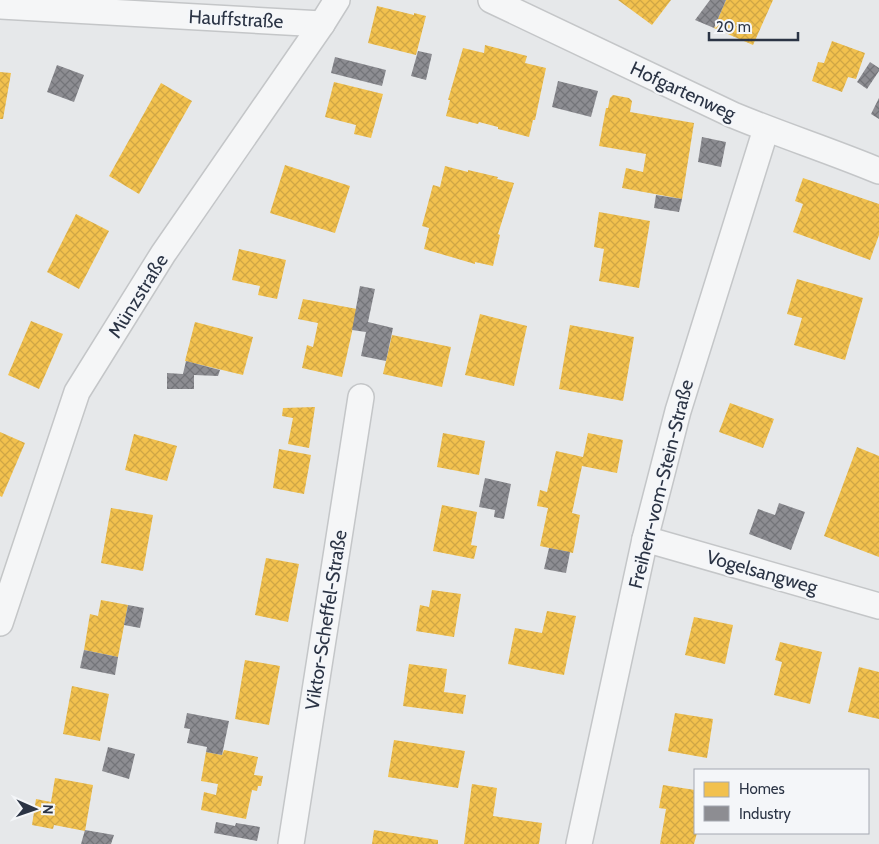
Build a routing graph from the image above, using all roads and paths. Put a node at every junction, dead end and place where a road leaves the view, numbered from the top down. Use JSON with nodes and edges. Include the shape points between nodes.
{"nodes":[{"id":1,"x":337,"y":0,"type":"edge"},
{"id":2,"x":491,"y":0,"type":"edge"},
{"id":3,"x":0,"y":6,"type":"edge"},
{"id":4,"x":322,"y":24,"type":"junction"},
{"id":5,"x":766,"y":129,"type":"junction"},
{"id":6,"x":879,"y":171,"type":"edge"},
{"id":7,"x":361,"y":397,"type":"dead end"},
{"id":8,"x":645,"y":539,"type":"junction"},
{"id":9,"x":879,"y":606,"type":"edge"},
{"id":10,"x":0,"y":622,"type":"edge"},
{"id":11,"x":291,"y":844,"type":"edge"},
{"id":12,"x":579,"y":844,"type":"edge"}],
"edges":[{"from":1,"to":4,"type":"street","name":"Münzstraße"},
{"from":2,"to":5,"type":"street","name":"Hofgartenweg"},
{"from":3,"to":4,"type":"street","name":"Hauffstraße"},
{"from":4,"to":10,"type":"street","name":"Münzstraße","via":[[164,254],[77,392]]},
{"from":5,"to":6,"type":"street","name":"Hofgartenweg"},
{"from":5,"to":8,"type":"street","name":"Freiherr-vom-Stein-Straße","via":[[678,410]]},
{"from":7,"to":11,"type":"street","name":"Viktor-Scheffel-Straße"},
{"from":8,"to":9,"type":"street","name":"Vogelsangweg"},
{"from":8,"to":12,"type":"street","name":"Freiherr-vom-Stein-Straße"}]}
